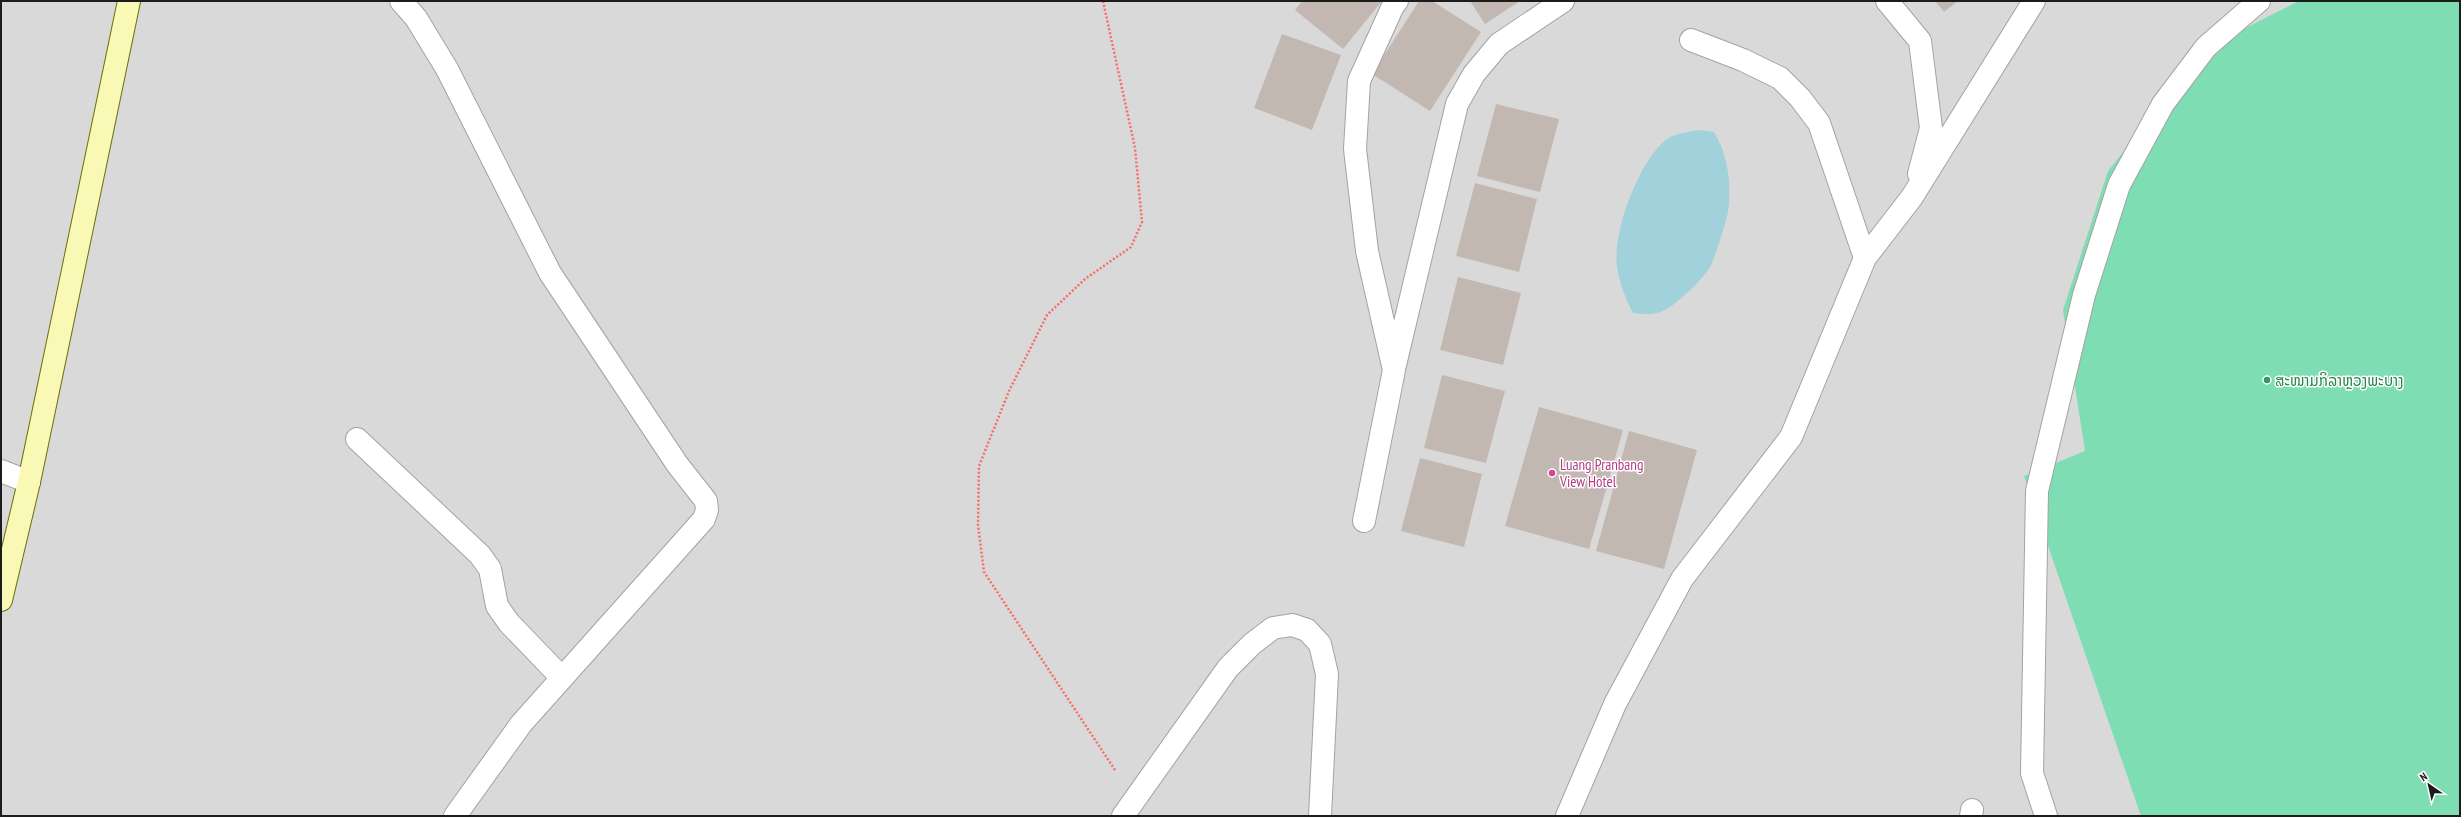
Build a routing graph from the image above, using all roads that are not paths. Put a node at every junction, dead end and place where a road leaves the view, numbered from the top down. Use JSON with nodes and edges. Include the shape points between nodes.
{"nodes":[{"id":1,"x":129,"y":1,"type":"edge"},
{"id":2,"x":401,"y":1,"type":"edge"},
{"id":3,"x":1397,"y":1,"type":"edge"},
{"id":4,"x":1563,"y":1,"type":"edge"},
{"id":5,"x":1887,"y":1,"type":"edge"},
{"id":6,"x":2034,"y":1,"type":"edge"},
{"id":7,"x":2259,"y":1,"type":"edge"},
{"id":8,"x":1691,"y":40,"type":"dead end"},
{"id":9,"x":1912,"y":197,"type":"junction"},
{"id":10,"x":1865,"y":258,"type":"junction"},
{"id":11,"x":1394,"y":370,"type":"junction"},
{"id":12,"x":357,"y":439,"type":"dead end"},
{"id":13,"x":1,"y":471,"type":"edge"},
{"id":14,"x":29,"y":482,"type":"junction"},
{"id":15,"x":1364,"y":521,"type":"dead end"},
{"id":16,"x":1,"y":600,"type":"edge"},
{"id":17,"x":562,"y":678,"type":"junction"},
{"id":18,"x":1129,"y":807,"type":"edge"},
{"id":19,"x":455,"y":816,"type":"edge"},
{"id":20,"x":1320,"y":816,"type":"edge"},
{"id":21,"x":1566,"y":816,"type":"edge"},
{"id":22,"x":2046,"y":816,"type":"edge"}],
"edges":[{"from":1,"to":14,"type":"street"},
{"from":2,"to":17,"type":"street","via":[[416,18],[447,69],[550,273],[677,464],[706,501],[704,519]]},
{"from":3,"to":11,"type":"street","via":[[1359,81],[1355,148],[1367,251]]},
{"from":4,"to":11,"type":"street","via":[[1499,44],[1474,74],[1457,104]]},
{"from":5,"to":9,"type":"street","via":[[1920,41],[1922,55],[1931,128]]},
{"from":6,"to":9,"type":"street"},
{"from":7,"to":22,"type":"street","via":[[2206,46],[2163,104],[2119,185],[2084,294],[2037,491],[2032,773]]},
{"from":8,"to":10,"type":"street","via":[[1743,60],[1780,78],[1800,98],[1819,123]]},
{"from":9,"to":10,"type":"street"},
{"from":10,"to":21,"type":"street","via":[[1791,437],[1682,579],[1615,704]]},
{"from":11,"to":15,"type":"street"},
{"from":12,"to":17,"type":"street","via":[[480,555],[490,569],[497,606],[509,623]]},
{"from":13,"to":14,"type":"street"},
{"from":14,"to":16,"type":"street"},
{"from":17,"to":19,"type":"street","via":[[521,724]]},
{"from":18,"to":20,"type":"street","via":[[1228,668],[1273,628],[1292,625],[1306,630],[1320,644],[1327,674]]}]}
